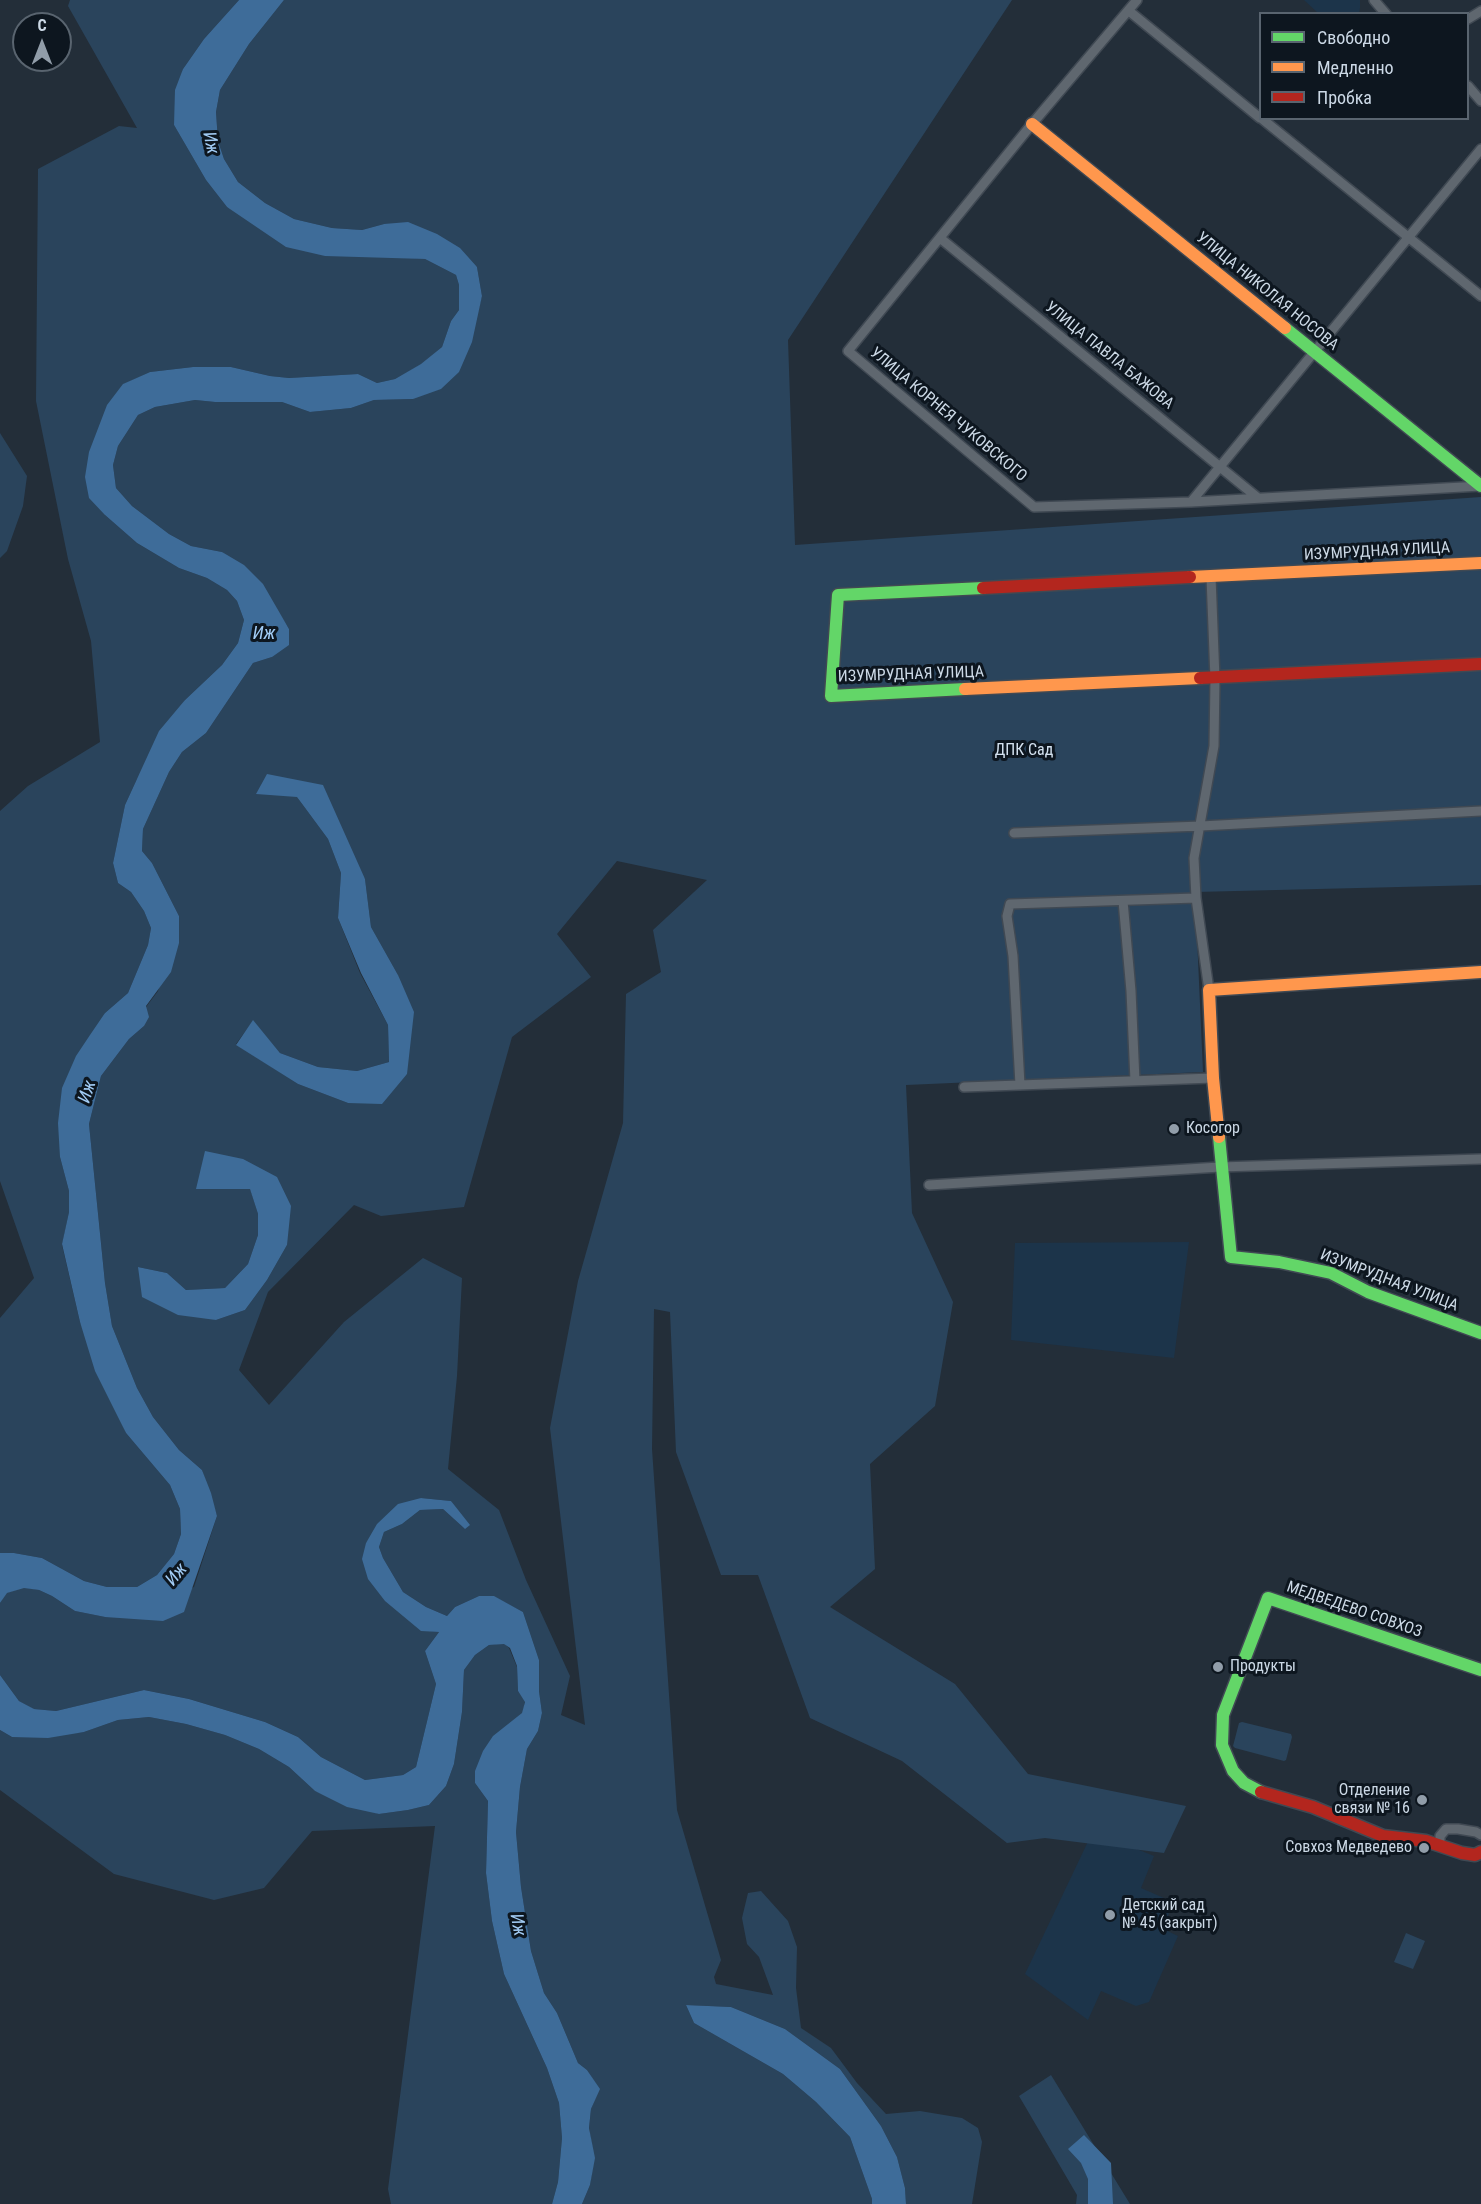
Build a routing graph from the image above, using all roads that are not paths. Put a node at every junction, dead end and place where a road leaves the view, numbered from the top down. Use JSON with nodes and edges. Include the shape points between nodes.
{"nodes":[{"id":1,"x":1137,"y":0,"type":"edge"},
{"id":2,"x":1374,"y":0,"type":"edge"},
{"id":3,"x":1129,"y":11,"type":"junction"},
{"id":4,"x":1384,"y":12,"type":"edge"},
{"id":5,"x":1469,"y":88,"type":"edge"},
{"id":6,"x":1481,"y":101,"type":"edge"},
{"id":7,"x":1259,"y":116,"type":"edge"},
{"id":8,"x":1263,"y":120,"type":"edge"},
{"id":9,"x":1032,"y":124,"type":"junction"},
{"id":10,"x":1481,"y":149,"type":"edge"},
{"id":11,"x":1409,"y":237,"type":"junction"},
{"id":12,"x":940,"y":238,"type":"junction"},
{"id":13,"x":1481,"y":296,"type":"edge"},
{"id":14,"x":1314,"y":352,"type":"junction"},
{"id":15,"x":1220,"y":466,"type":"junction"},
{"id":16,"x":1481,"y":486,"type":"edge"},
{"id":17,"x":1258,"y":498,"type":"junction"},
{"id":18,"x":1191,"y":502,"type":"junction"},
{"id":19,"x":1481,"y":563,"type":"edge"},
{"id":20,"x":1211,"y":577,"type":"junction"},
{"id":21,"x":1481,"y":664,"type":"edge"},
{"id":22,"x":1215,"y":679,"type":"junction"},
{"id":23,"x":1481,"y":811,"type":"edge"},
{"id":24,"x":1201,"y":826,"type":"junction"},
{"id":25,"x":1014,"y":833,"type":"dead end"},
{"id":26,"x":1196,"y":898,"type":"junction"},
{"id":27,"x":1123,"y":901,"type":"junction"},
{"id":28,"x":1481,"y":972,"type":"edge"},
{"id":29,"x":1209,"y":990,"type":"junction"},
{"id":30,"x":1213,"y":1078,"type":"junction"},
{"id":31,"x":1135,"y":1081,"type":"junction"},
{"id":32,"x":1020,"y":1085,"type":"junction"},
{"id":33,"x":964,"y":1087,"type":"dead end"},
{"id":34,"x":1481,"y":1159,"type":"edge"},
{"id":35,"x":1220,"y":1167,"type":"junction"},
{"id":36,"x":929,"y":1185,"type":"dead end"},
{"id":37,"x":1481,"y":1333,"type":"edge"},
{"id":38,"x":1481,"y":1670,"type":"edge"},
{"id":39,"x":1481,"y":1835,"type":"edge"},
{"id":40,"x":1440,"y":1846,"type":"junction"},
{"id":41,"x":1481,"y":1852,"type":"edge"}],
"edges":[{"from":1,"to":3,"type":"street","name":"УЛИЦА КОРНЕЯ ЧУКОВСКОГО"},
{"from":2,"to":4,"type":"street"},
{"from":3,"to":7,"type":"street"},
{"from":3,"to":9,"type":"street","name":"УЛИЦА КОРНЕЯ ЧУКОВСКОГО"},
{"from":5,"to":6,"type":"street"},
{"from":8,"to":11,"type":"street"},
{"from":9,"to":12,"type":"street","name":"УЛИЦА КОРНЕЯ ЧУКОВСКОГО"},
{"from":9,"to":14,"type":"street","name":"УЛИЦА НИКОЛАЯ НОСОВА"},
{"from":10,"to":11,"type":"street"},
{"from":11,"to":13,"type":"street"},
{"from":11,"to":14,"type":"street"},
{"from":12,"to":15,"type":"street","name":"УЛИЦА ПАВЛА БАЖОВА"},
{"from":12,"to":18,"type":"street","name":"УЛИЦА КОРНЕЯ ЧУКОВСКОГО","via":[[848,351],[1034,507]]},
{"from":14,"to":15,"type":"street"},
{"from":14,"to":16,"type":"street","name":"УЛИЦА НИКОЛАЯ НОСОВА"},
{"from":15,"to":17,"type":"street","name":"УЛИЦА ПАВЛА БАЖОВА"},
{"from":15,"to":18,"type":"street"},
{"from":16,"to":17,"type":"street","name":"УЛИЦА КОРНЕЯ ЧУКОВСКОГО"},
{"from":17,"to":18,"type":"street","name":"УЛИЦА КОРНЕЯ ЧУКОВСКОГО"},
{"from":19,"to":20,"type":"street","name":"ИЗУМРУДНАЯ УЛИЦА"},
{"from":20,"to":22,"type":"street"},
{"from":20,"to":22,"type":"street","name":"ИЗУМРУДНАЯ УЛИЦА","via":[[838,595],[831,696]]},
{"from":21,"to":22,"type":"street","name":"ИЗУМРУДНАЯ УЛИЦА"},
{"from":22,"to":24,"type":"street","via":[[1214,746]]},
{"from":23,"to":24,"type":"street"},
{"from":24,"to":25,"type":"street"},
{"from":24,"to":26,"type":"street","via":[[1194,858]]},
{"from":26,"to":27,"type":"street"},
{"from":26,"to":29,"type":"street"},
{"from":27,"to":31,"type":"street"},
{"from":27,"to":32,"type":"street","via":[[1010,904],[1007,916]]},
{"from":28,"to":29,"type":"street"},
{"from":29,"to":30,"type":"street","name":"ИЗУМРУДНАЯ УЛИЦА"},
{"from":30,"to":31,"type":"street"},
{"from":30,"to":35,"type":"street","name":"ИЗУМРУДНАЯ УЛИЦА"},
{"from":31,"to":32,"type":"street"},
{"from":32,"to":33,"type":"street"},
{"from":34,"to":35,"type":"street"},
{"from":35,"to":36,"type":"street"},
{"from":35,"to":37,"type":"street","name":"ИЗУМРУДНАЯ УЛИЦА","via":[[1231,1257],[1331,1273],[1368,1292]]},
{"from":38,"to":40,"type":"street","name":"МЕДВЕДЕВО СОВХОЗ","via":[[1268,1598],[1223,1715],[1222,1745],[1233,1771],[1244,1783],[1383,1836]]},
{"from":39,"to":40,"type":"street","via":[[1446,1829],[1440,1836]]},
{"from":40,"to":41,"type":"street","name":"МЕДВЕДЕВО СОВХОЗ","via":[[1475,1855]]}]}
